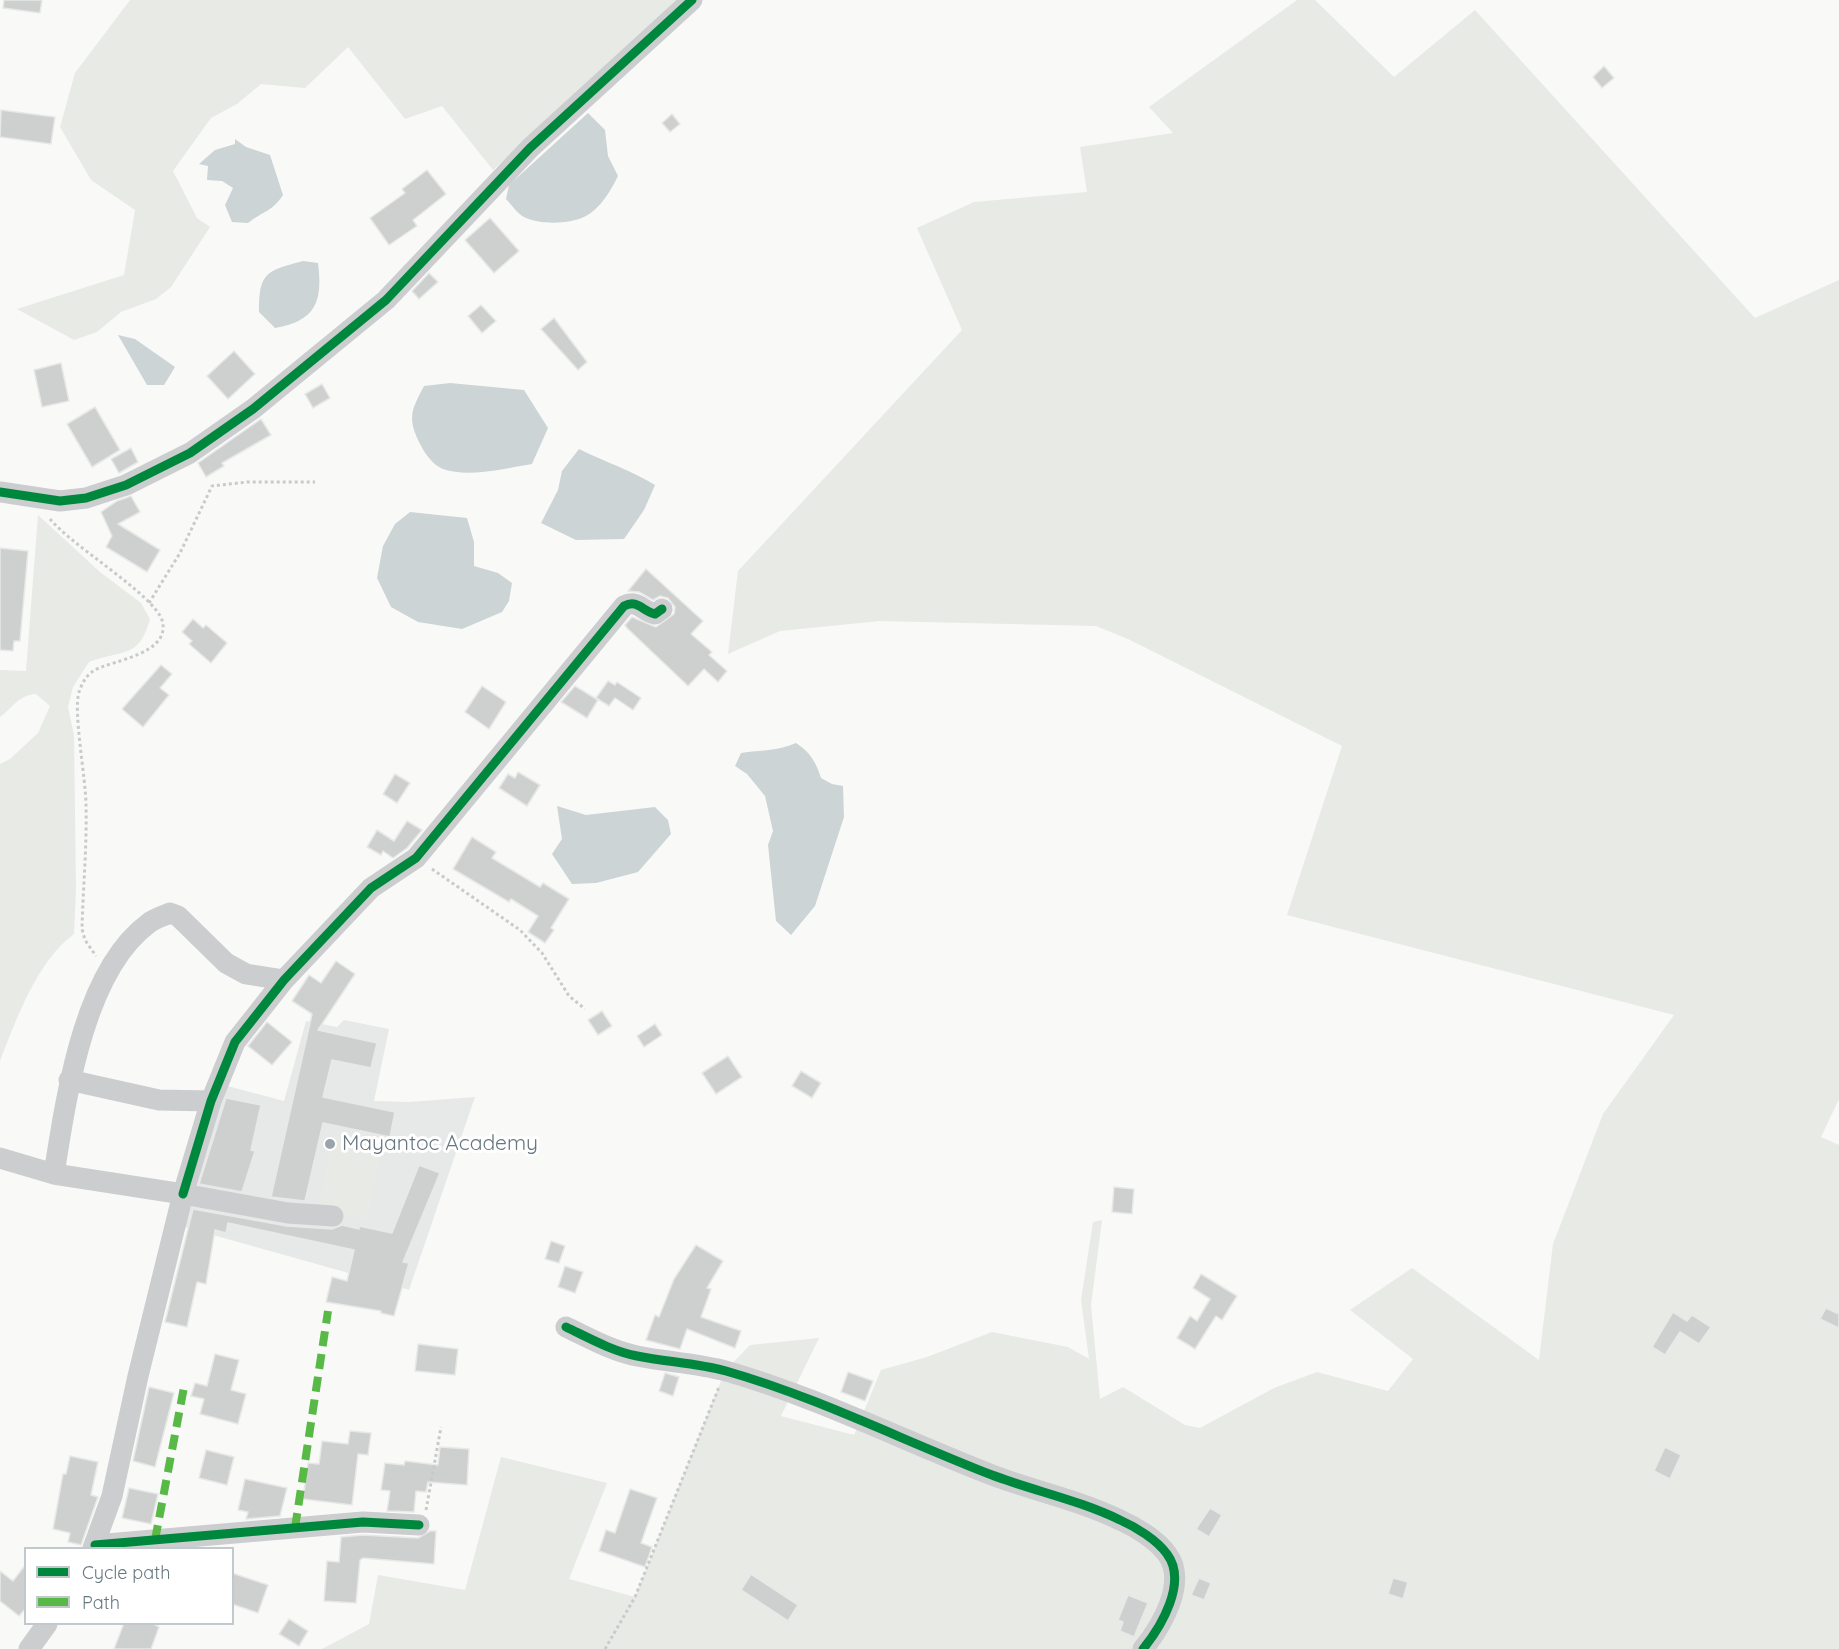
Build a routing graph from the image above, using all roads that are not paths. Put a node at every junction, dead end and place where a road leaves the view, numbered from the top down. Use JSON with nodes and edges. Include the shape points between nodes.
{"nodes":[{"id":1,"x":693,"y":0,"type":"edge"},
{"id":2,"x":0,"y":492,"type":"edge"},
{"id":3,"x":662,"y":609,"type":"dead end"},
{"id":4,"x":284,"y":980,"type":"junction"},
{"id":5,"x":69,"y":1080,"type":"junction"},
{"id":6,"x":211,"y":1101,"type":"junction"},
{"id":7,"x":0,"y":1158,"type":"edge"},
{"id":8,"x":54,"y":1174,"type":"junction"},
{"id":9,"x":183,"y":1194,"type":"junction"},
{"id":10,"x":333,"y":1215,"type":"dead end"},
{"id":11,"x":566,"y":1327,"type":"dead end"},
{"id":12,"x":419,"y":1525,"type":"road end"},
{"id":13,"x":94,"y":1546,"type":"edge"},
{"id":14,"x":129,"y":1546,"type":"edge"},
{"id":15,"x":46,"y":1625,"type":"edge"},
{"id":16,"x":29,"y":1649,"type":"edge"},
{"id":17,"x":1143,"y":1649,"type":"edge"}],
"edges":[{"from":1,"to":2,"type":"street","via":[[530,148],[386,300],[253,409],[190,453],[126,485],[86,498],[60,501]]},
{"from":3,"to":4,"type":"street","via":[[655,614],[639,604],[624,606],[416,858],[371,888]]},
{"from":4,"to":5,"type":"street","via":[[246,974],[226,963],[185,920],[170,913],[149,923],[109,971],[99,988]]},
{"from":4,"to":6,"type":"street","via":[[235,1042]]},
{"from":5,"to":6,"type":"street","via":[[159,1100]]},
{"from":5,"to":8,"type":"street"},
{"from":6,"to":9,"type":"street"},
{"from":7,"to":8,"type":"street"},
{"from":8,"to":9,"type":"street"},
{"from":9,"to":10,"type":"street","via":[[288,1213]]},
{"from":9,"to":13,"type":"street","via":[[111,1496]]},
{"from":11,"to":17,"type":"street","via":[[636,1356],[726,1371],[787,1392],[994,1476],[1121,1520],[1153,1540],[1168,1555],[1174,1572],[1175,1588],[1159,1625]]},
{"from":12,"to":14,"type":"street","via":[[363,1522]]},
{"from":13,"to":14,"type":"street"},
{"from":15,"to":16,"type":"street"}]}
